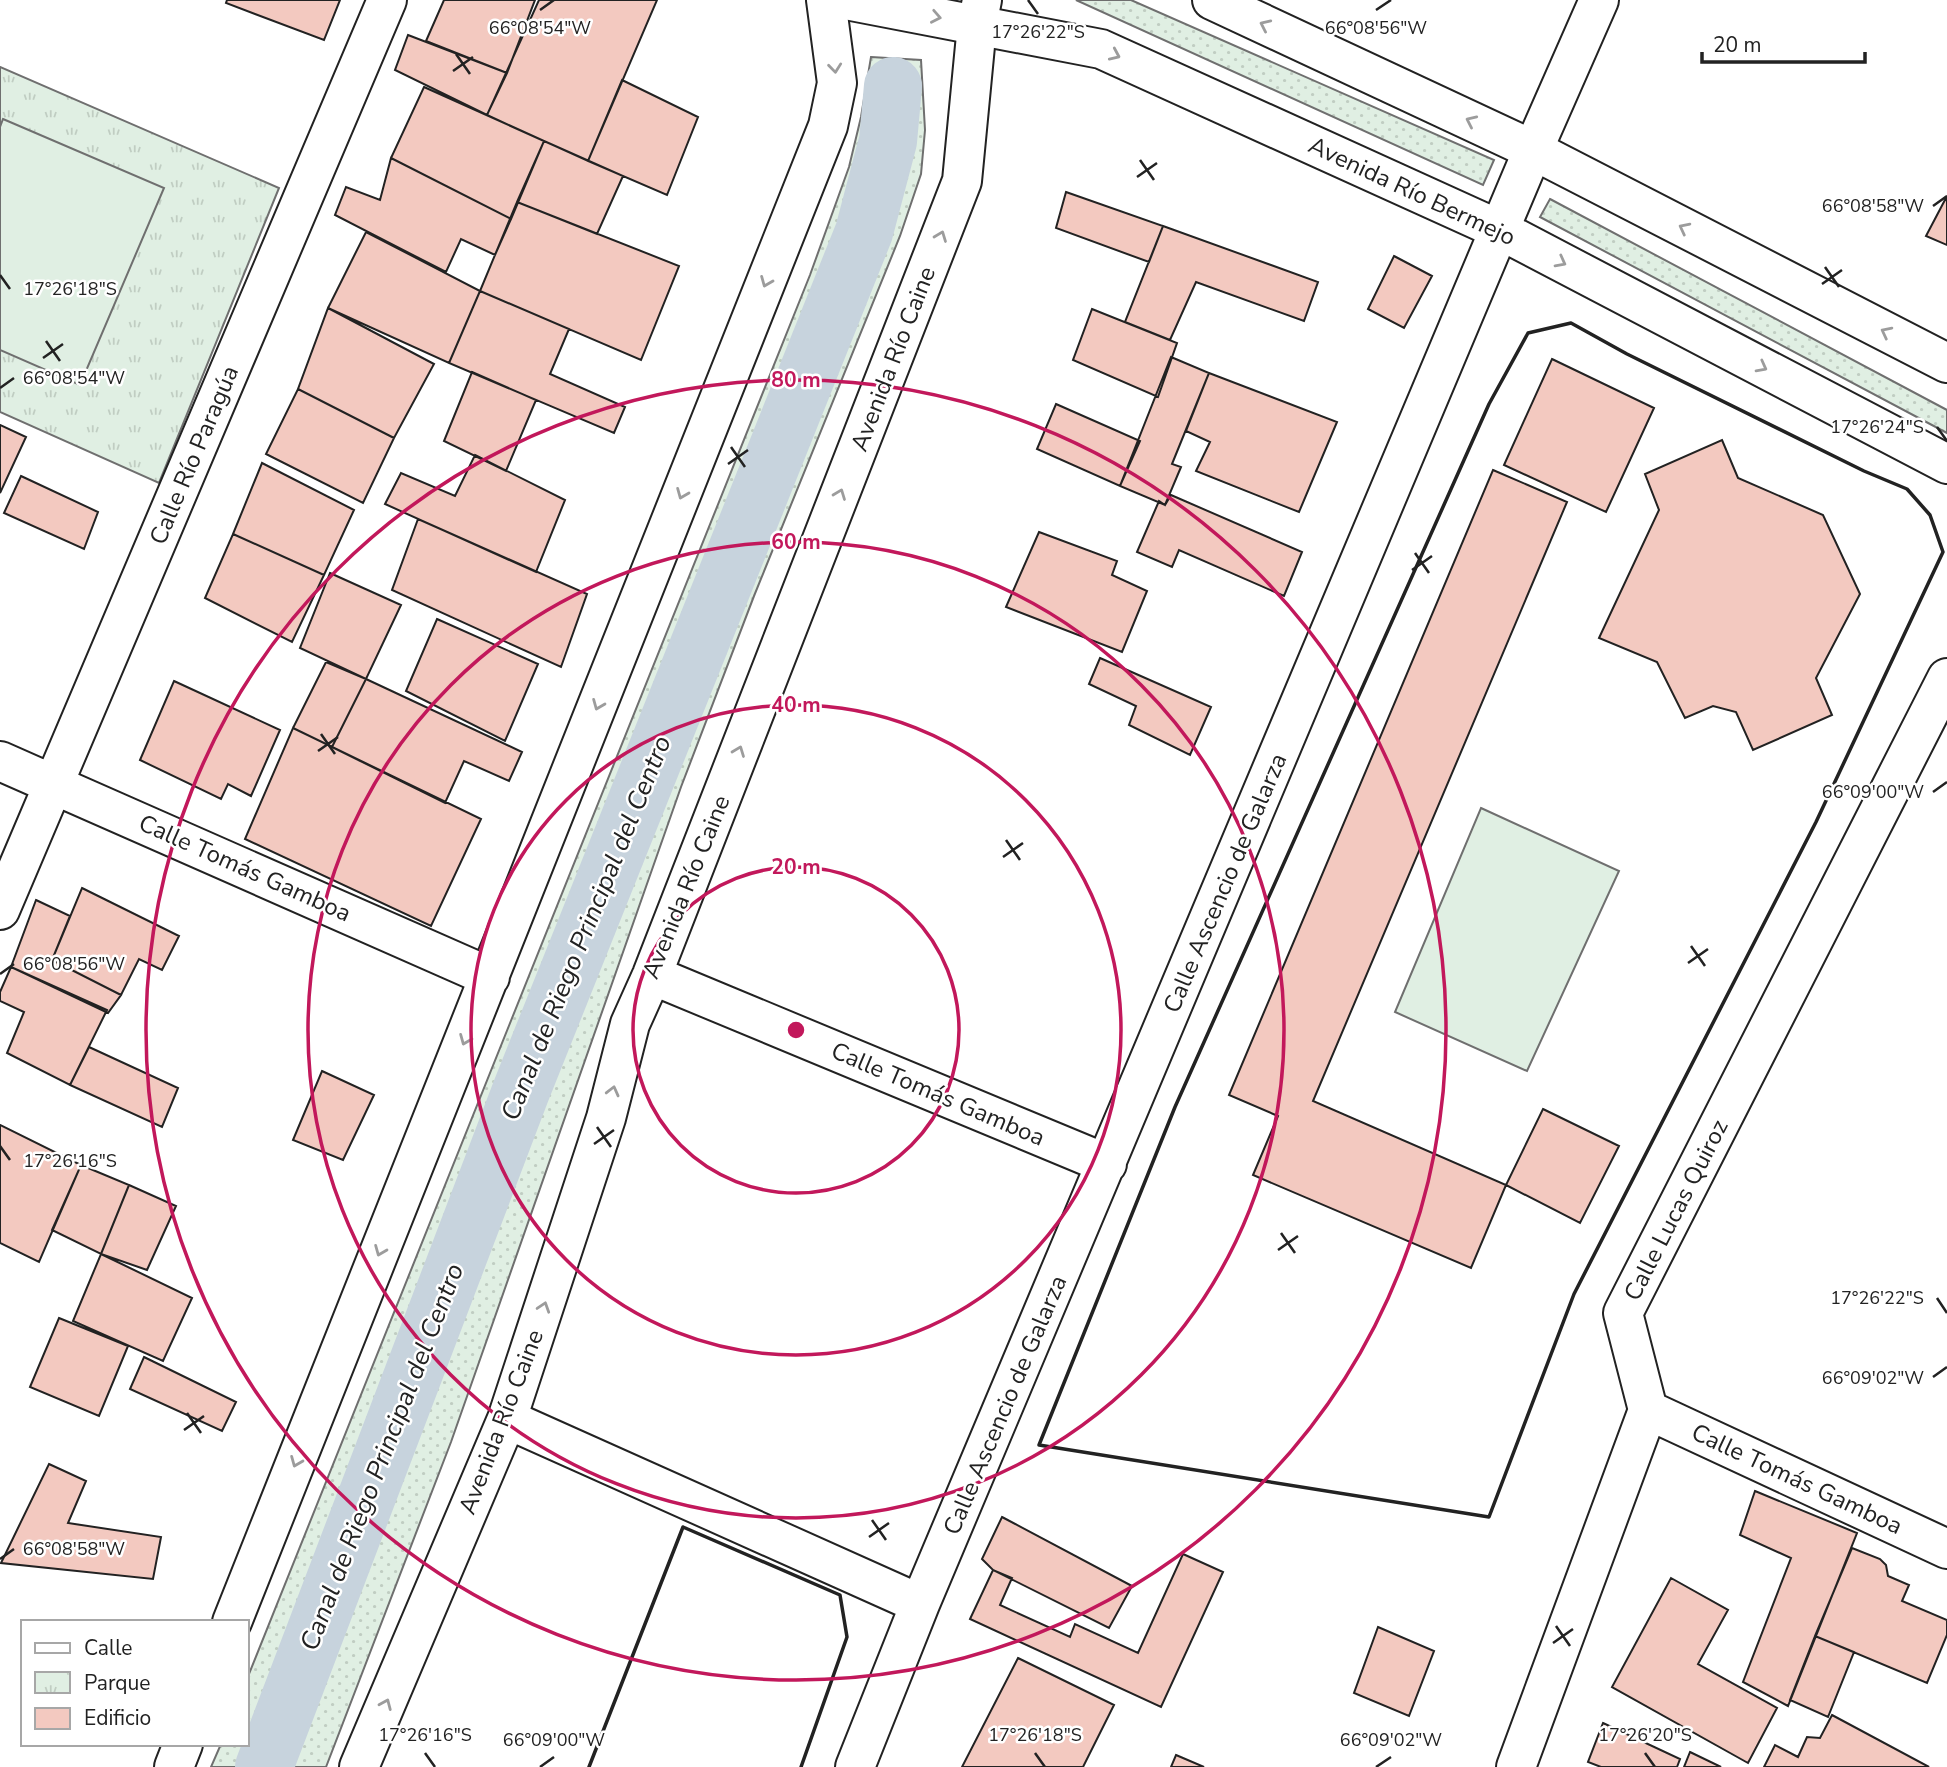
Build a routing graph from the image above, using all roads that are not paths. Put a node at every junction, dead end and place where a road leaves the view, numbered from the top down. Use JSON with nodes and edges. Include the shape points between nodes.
{"nodes":[{"id":1,"x":387,"y":0,"type":"edge"},
{"id":2,"x":826,"y":0,"type":"edge"},
{"id":3,"x":846,"y":0,"type":"edge"},
{"id":4,"x":1212,"y":0,"type":"edge"},
{"id":5,"x":1599,"y":0,"type":"edge"},
{"id":6,"x":979,"y":13,"type":"edge"},
{"id":7,"x":1533,"y":150,"type":"junction"},
{"id":8,"x":1500,"y":230,"type":"junction"},
{"id":9,"x":1947,"y":363,"type":"edge"},
{"id":10,"x":1947,"y":464,"type":"edge"},
{"id":11,"x":1947,"y":678,"type":"edge"},
{"id":12,"x":0,"y":761,"type":"edge"},
{"id":13,"x":54,"y":784,"type":"junction"},
{"id":14,"x":0,"y":910,"type":"edge"},
{"id":15,"x":652,"y":975,"type":"junction"},
{"id":16,"x":490,"y":976,"type":"junction"},
{"id":17,"x":1107,"y":1164,"type":"junction"},
{"id":18,"x":1648,"y":1410,"type":"junction"},
{"id":19,"x":507,"y":1419,"type":"junction"},
{"id":20,"x":1947,"y":1549,"type":"edge"},
{"id":21,"x":920,"y":1604,"type":"junction"},
{"id":22,"x":233,"y":1620,"type":"edge"},
{"id":23,"x":182,"y":1746,"type":"edge"},
{"id":24,"x":174,"y":1767,"type":"edge"},
{"id":25,"x":359,"y":1767,"type":"edge"},
{"id":26,"x":855,"y":1767,"type":"edge"},
{"id":27,"x":1516,"y":1767,"type":"edge"}],
"edges":[{"from":1,"to":13,"type":"street","name":"Calle Río Paragúa"},
{"from":2,"to":16,"type":"street","one_way":true,"via":[[836,83],[828,126]]},
{"from":3,"to":6,"type":"street","name":"Avenida Río Bermejo","one_way":true},
{"from":7,"to":4,"type":"street","one_way":true},
{"from":5,"to":7,"type":"street","name":"Calle Ascencio de Galarza"},
{"from":6,"to":8,"type":"street","name":"Avenida Río Bermejo","one_way":true,"via":[[1101,49]]},
{"from":15,"to":6,"type":"street","name":"Avenida Río Caine","one_way":true,"via":[[962,181]]},
{"from":7,"to":8,"type":"street","name":"Calle Ascencio de Galarza"},
{"from":9,"to":7,"type":"street","one_way":true},
{"from":8,"to":10,"type":"street","name":"Avenida Río Bermejo","one_way":true},
{"from":8,"to":17,"type":"street","name":"Calle Ascencio de Galarza"},
{"from":11,"to":18,"type":"street","name":"Calle Lucas Quiroz","via":[[1623,1313]]},
{"from":12,"to":13,"type":"street","name":"Calle Tomás Gamboa"},
{"from":13,"to":14,"type":"street","name":"Calle Río Paragúa"},
{"from":13,"to":16,"type":"street","name":"Calle Tomás Gamboa"},
{"from":15,"to":17,"type":"street","name":"Calle Tomás Gamboa"},
{"from":19,"to":15,"type":"street","name":"Avenida Río Caine","one_way":true,"via":[[606,1118],[631,1024]]},
{"from":16,"to":22,"type":"street","one_way":true},
{"from":17,"to":21,"type":"street","name":"Calle Ascencio de Galarza"},
{"from":18,"to":20,"type":"street","name":"Calle Tomás Gamboa"},
{"from":18,"to":27,"type":"street"},
{"from":19,"to":21,"type":"street"},
{"from":25,"to":19,"type":"street","name":"Avenida Río Caine","one_way":true},
{"from":21,"to":26,"type":"street","name":"Calle Ascencio de Galarza"},
{"from":23,"to":24,"type":"street"}]}
